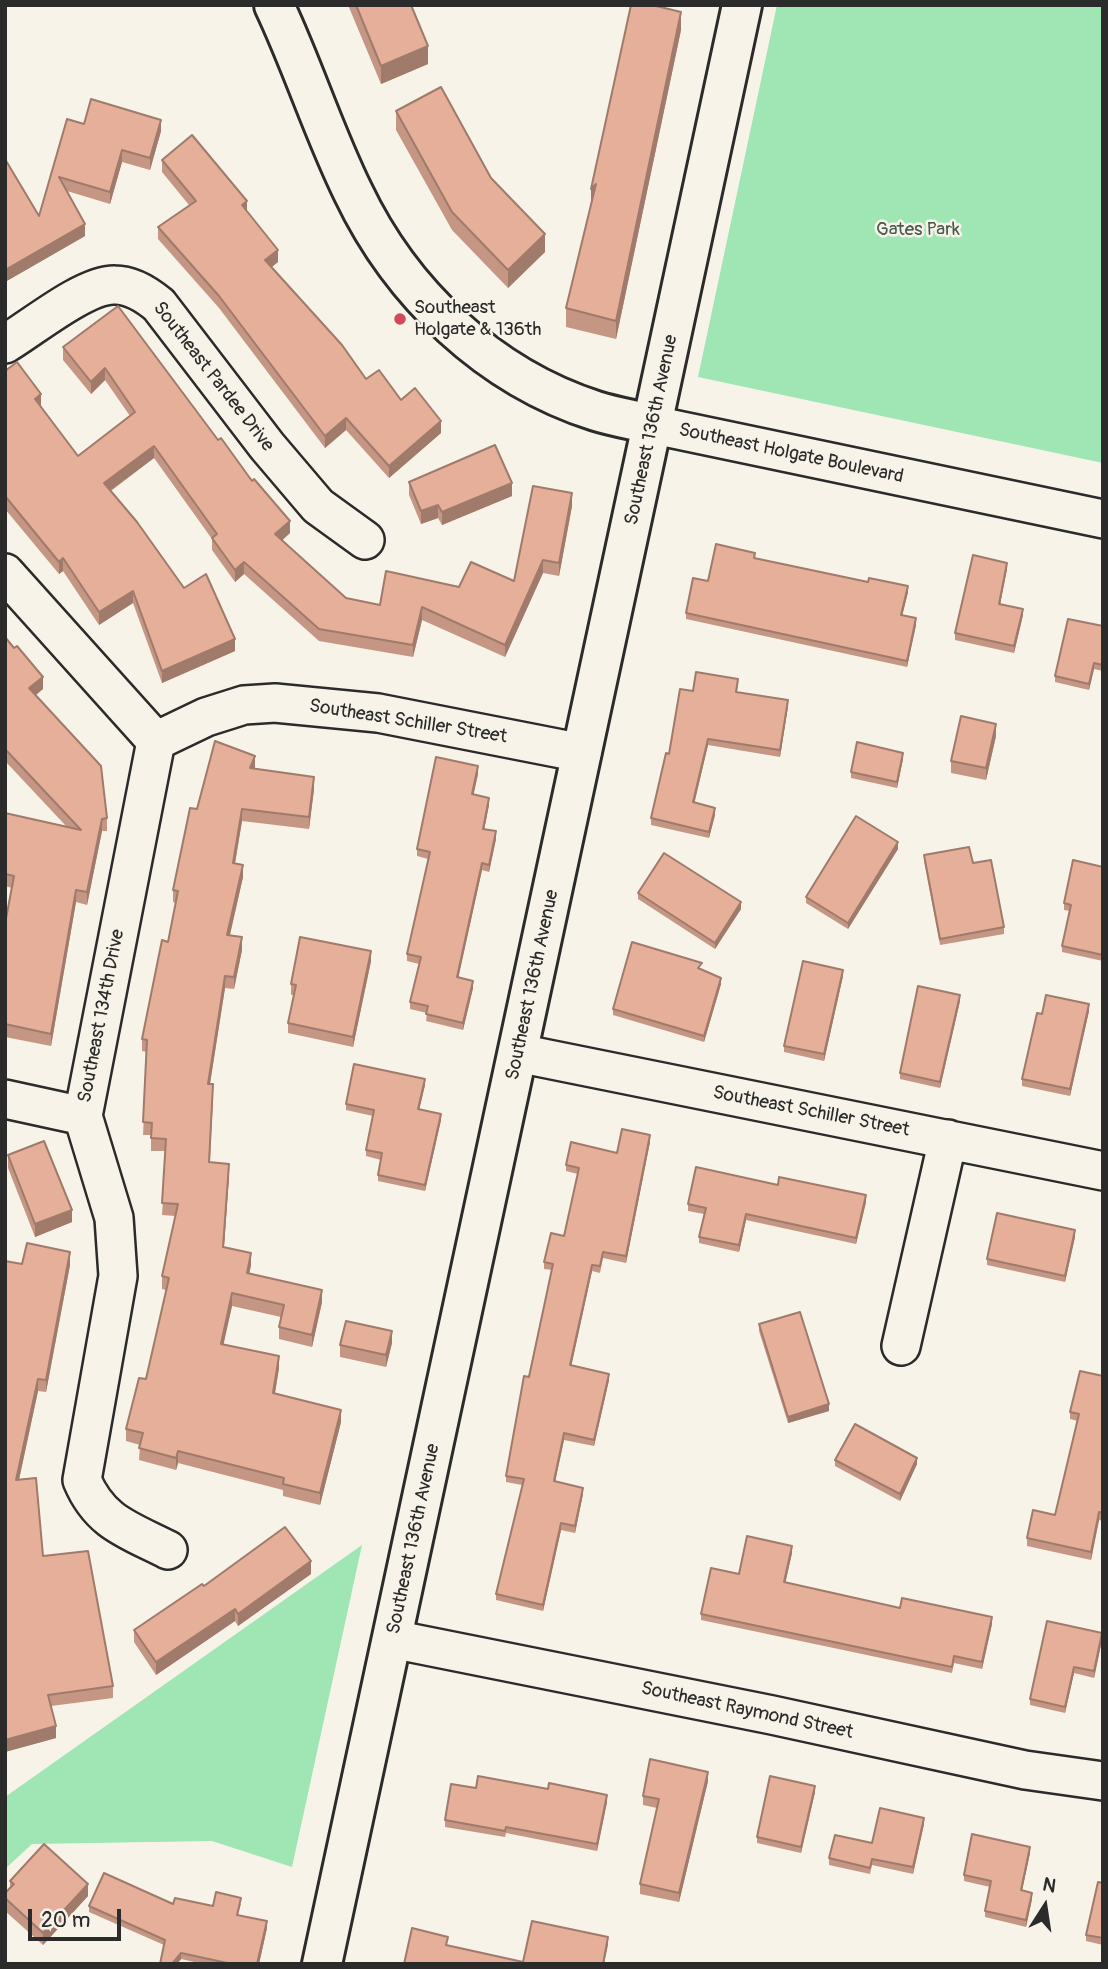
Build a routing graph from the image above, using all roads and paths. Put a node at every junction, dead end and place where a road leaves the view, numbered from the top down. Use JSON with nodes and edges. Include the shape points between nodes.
{"nodes":[{"id":1,"x":274,"y":5,"type":"edge"},
{"id":2,"x":742,"y":5,"type":"edge"},
{"id":3,"x":5,"y":344,"type":"edge"},
{"id":4,"x":654,"y":425,"type":"junction"},
{"id":5,"x":1103,"y":519,"type":"edge"},
{"id":6,"x":365,"y":540,"type":"dead end"},
{"id":7,"x":5,"y":573,"type":"edge"},
{"id":8,"x":156,"y":741,"type":"junction"},
{"id":9,"x":582,"y":753,"type":"junction"},
{"id":10,"x":518,"y":1053,"type":"junction"},
{"id":11,"x":5,"y":1100,"type":"edge"},
{"id":12,"x":83,"y":1116,"type":"junction"},
{"id":13,"x":948,"y":1139,"type":"junction"},
{"id":14,"x":1103,"y":1171,"type":"edge"},
{"id":15,"x":901,"y":1346,"type":"dead end"},
{"id":16,"x":168,"y":1550,"type":"dead end"},
{"id":17,"x":392,"y":1639,"type":"junction"},
{"id":18,"x":1103,"y":1781,"type":"edge"},
{"id":19,"x":322,"y":1964,"type":"edge"}],
"edges":[{"from":1,"to":4,"type":"street","name":"Southeast Holgate Boulevard","via":[[352,192],[388,254],[423,298],[485,354],[533,383],[597,411]]},
{"from":2,"to":4,"type":"street","name":"Southeast 136th Avenue"},
{"from":3,"to":6,"type":"street","name":"Southeast Pardee Drive","via":[[91,291],[117,284],[145,293],[318,506]]},
{"from":4,"to":5,"type":"street","name":"Southeast Holgate Boulevard"},
{"from":4,"to":9,"type":"street","name":"Southeast 136th Avenue"},
{"from":7,"to":8,"type":"street"},
{"from":8,"to":9,"type":"street","name":"Southeast Schiller Street","via":[[244,705],[275,703],[378,713]]},
{"from":8,"to":12,"type":"street","name":"Southeast 134th Drive"},
{"from":9,"to":10,"type":"street","name":"Southeast 136th Avenue"},
{"from":10,"to":13,"type":"street","name":"Southeast Schiller Street"},
{"from":10,"to":17,"type":"street","name":"Southeast 136th Avenue"},
{"from":11,"to":12,"type":"street"},
{"from":12,"to":16,"type":"street","name":"Southeast 134th Drive","via":[[114,1218],[118,1276],[82,1480],[91,1503],[108,1518]]},
{"from":13,"to":14,"type":"street","name":"Southeast Schiller Street"},
{"from":13,"to":15,"type":"street"},
{"from":17,"to":18,"type":"street","name":"Southeast Raymond Street","via":[[1025,1770]]},
{"from":17,"to":19,"type":"street","name":"Southeast 136th Avenue"}]}
